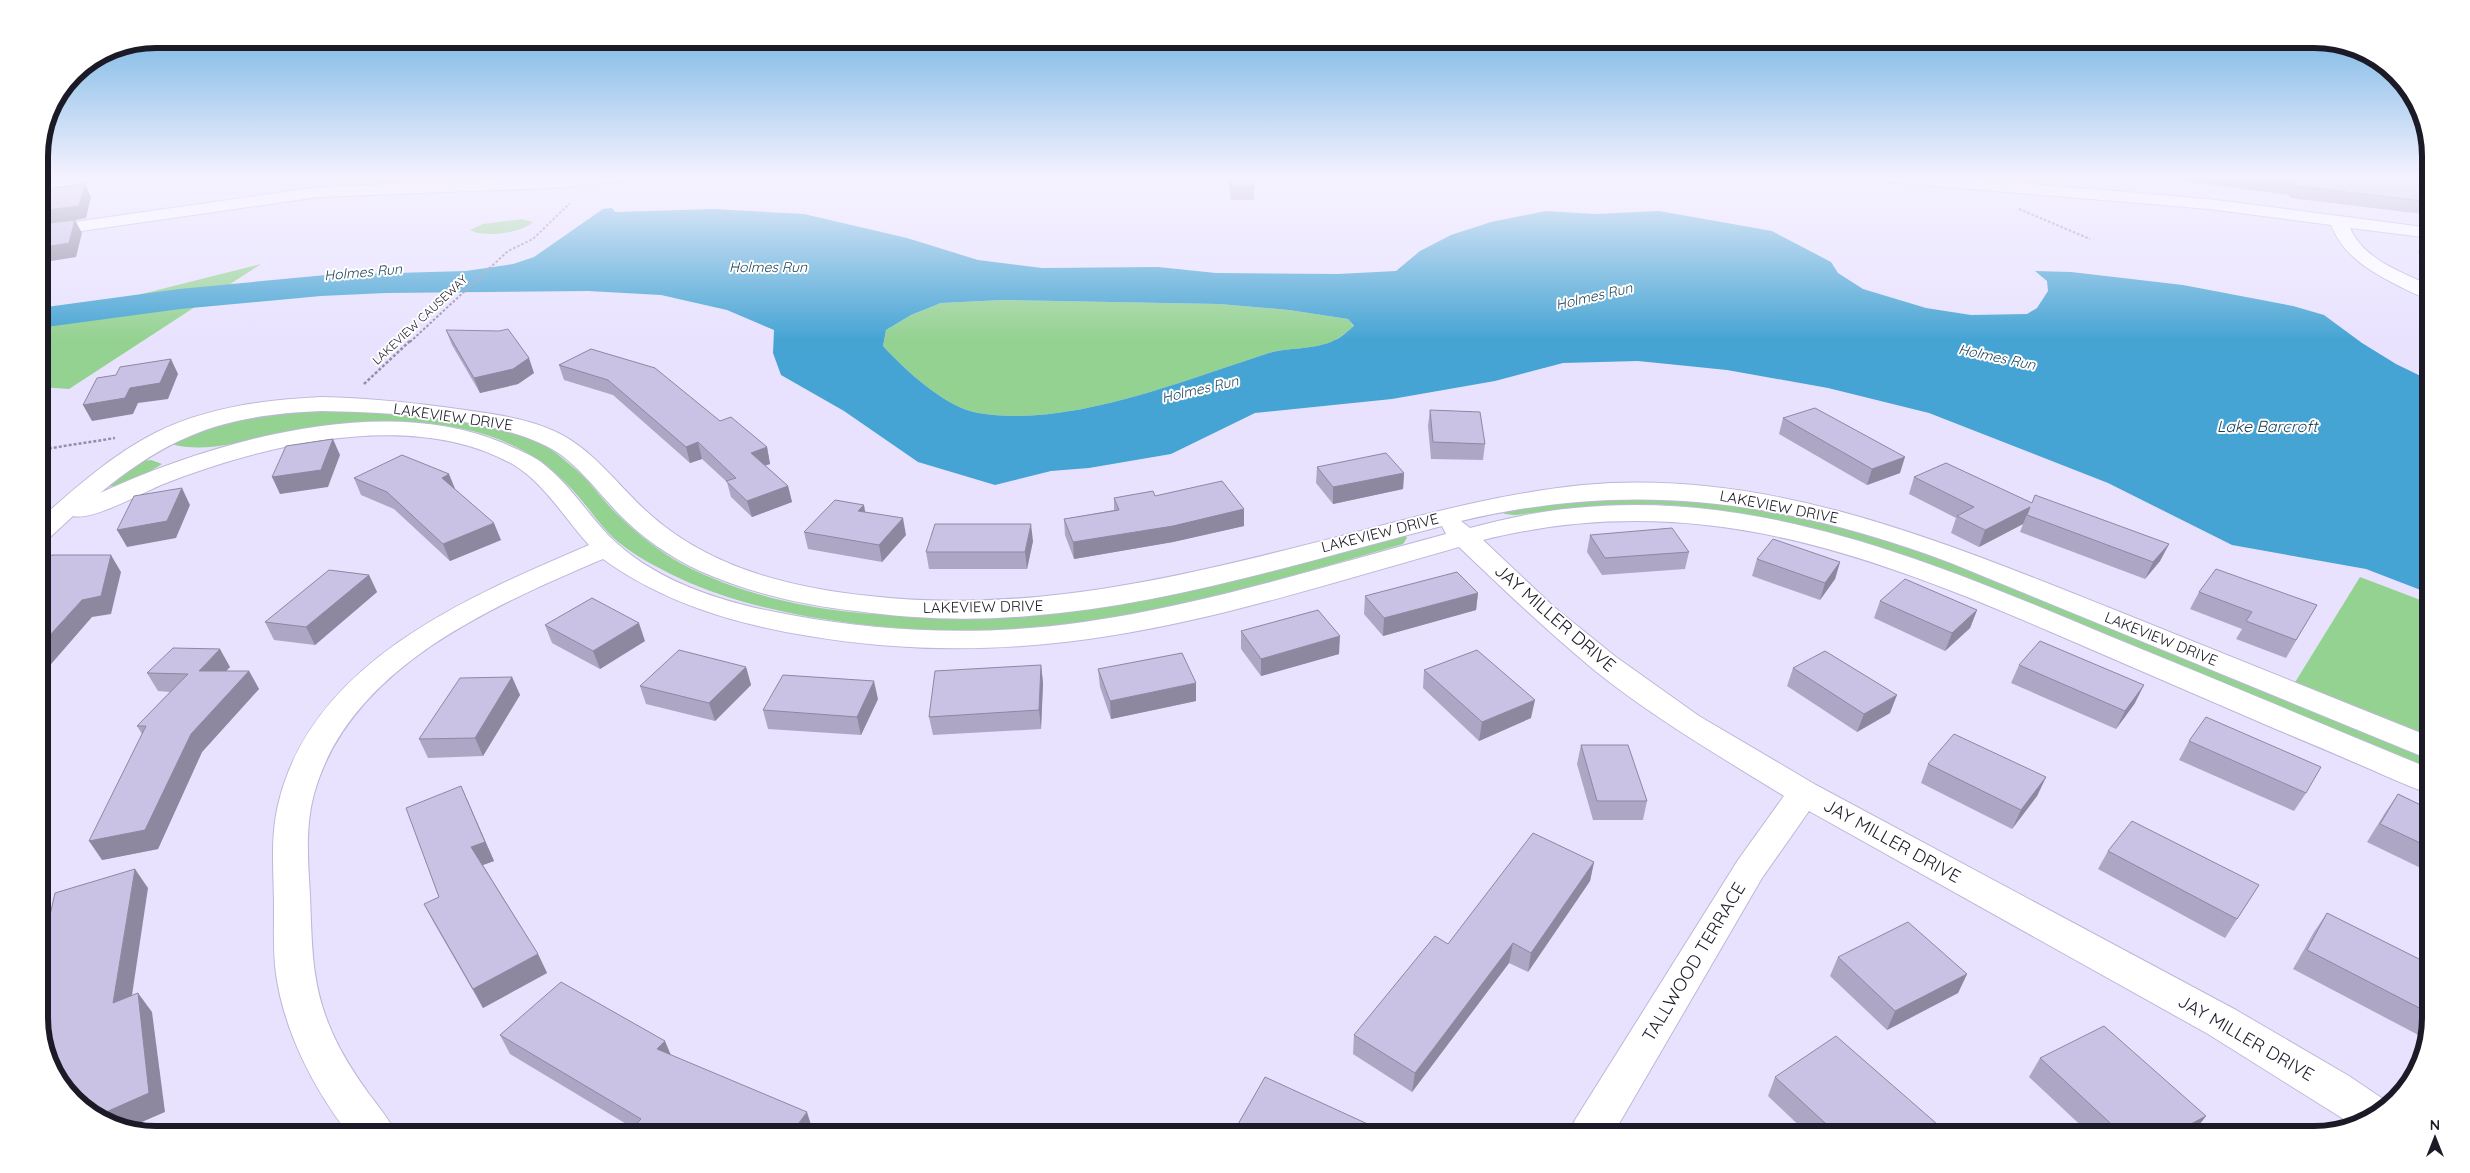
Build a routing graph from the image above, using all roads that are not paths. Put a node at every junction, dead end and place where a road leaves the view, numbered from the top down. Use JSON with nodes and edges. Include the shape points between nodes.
{"nodes":[{"id":1,"x":2342,"y":231,"type":"edge"},
{"id":2,"x":2422,"y":289,"type":"edge"},
{"id":3,"x":48,"y":526,"type":"edge"},
{"id":4,"x":1454,"y":527,"type":"junction"},
{"id":5,"x":48,"y":529,"type":"edge"},
{"id":6,"x":605,"y":548,"type":"junction"},
{"id":7,"x":2422,"y":746,"type":"edge"},
{"id":8,"x":2422,"y":778,"type":"edge"},
{"id":9,"x":1804,"y":793,"type":"junction"},
{"id":10,"x":2367,"y":1111,"type":"edge"},
{"id":11,"x":368,"y":1126,"type":"edge"},
{"id":12,"x":1595,"y":1126,"type":"edge"}],
"edges":[{"from":1,"to":2,"type":"street","via":[[2355,250]]},
{"from":3,"to":4,"type":"street","name":"LAKEVIEW DRIVE","via":[[92,487],[143,450],[185,428],[238,413],[342,403],[442,413],[530,429],[580,457],[644,524],[670,544],[706,564],[799,594],[854,603],[914,609],[1040,607],[1100,599]]},
{"from":4,"to":6,"type":"street","name":"LAKEVIEW DRIVE","via":[[1173,615],[1109,628],[980,640],[850,634],[785,624],[718,606],[671,588],[625,564]]},
{"from":4,"to":7,"type":"street","name":"LAKEVIEW DRIVE","via":[[1512,502],[1597,491],[1701,493],[1804,510],[1919,542]]},
{"from":4,"to":8,"type":"street","name":"LAKEVIEW DRIVE","via":[[1513,525],[1626,512],[1676,513],[1777,526],[1832,539],[1964,584]]},
{"from":4,"to":9,"type":"street","name":"JAY MILLER DRIVE","via":[[1544,613],[1606,664],[1688,723]]},
{"from":5,"to":6,"type":"street","name":"LAKEVIEW DRIVE","via":[[155,477],[209,459],[326,434],[406,430],[468,438],[523,460],[545,477]]},
{"from":6,"to":11,"type":"street","via":[[487,600],[410,646],[362,688],[332,723],[310,760],[297,793],[291,843],[292,952],[304,1014],[320,1052]]},
{"from":9,"to":10,"type":"street","name":"JAY MILLER DRIVE","via":[[2222,1022]]},
{"from":9,"to":12,"type":"street","name":"TALLWOOD TERRACE","via":[[1750,869]]}]}
